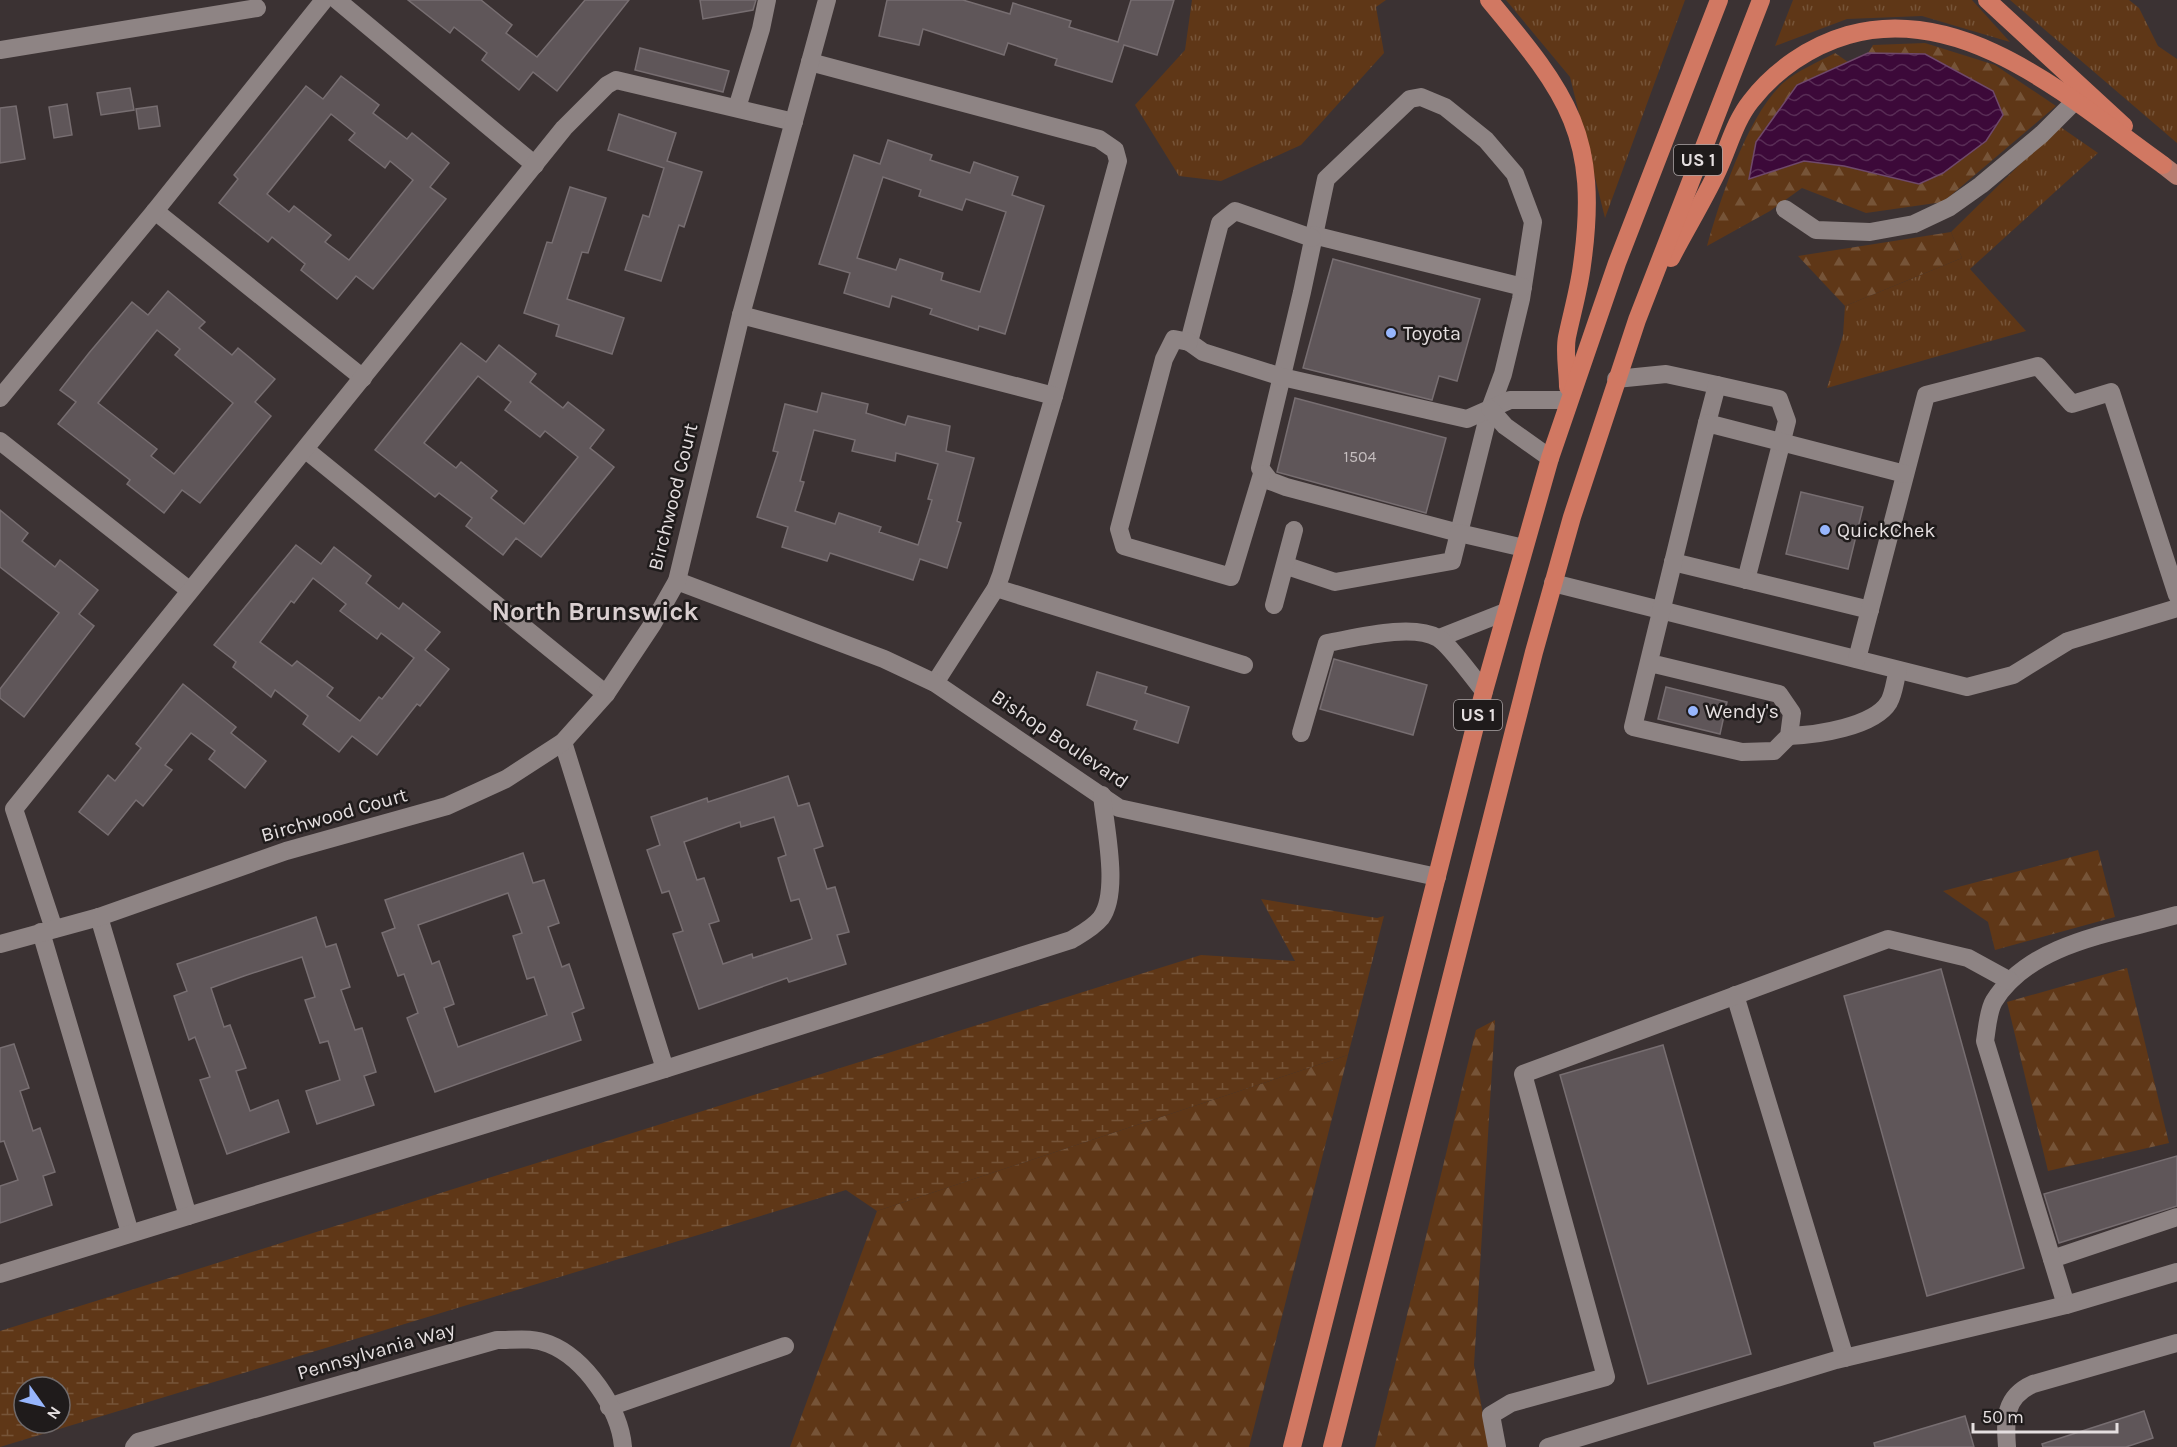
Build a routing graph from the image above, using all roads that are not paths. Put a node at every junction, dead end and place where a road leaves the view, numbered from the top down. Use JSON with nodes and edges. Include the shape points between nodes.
{"nodes":[{"id":1,"x":324,"y":0,"type":"edge"},
{"id":2,"x":337,"y":0,"type":"edge"},
{"id":3,"x":766,"y":0,"type":"edge"},
{"id":4,"x":827,"y":0,"type":"edge"},
{"id":5,"x":1489,"y":0,"type":"edge"},
{"id":6,"x":1719,"y":0,"type":"edge"},
{"id":7,"x":1761,"y":0,"type":"edge"},
{"id":8,"x":1987,"y":0,"type":"edge"},
{"id":9,"x":257,"y":8,"type":"dead end"},
{"id":10,"x":0,"y":50,"type":"edge"},
{"id":11,"x":810,"y":62,"type":"junction"},
{"id":12,"x":2074,"y":102,"type":"junction"},
{"id":13,"x":737,"y":108,"type":"junction"},
{"id":14,"x":794,"y":122,"type":"junction"},
{"id":15,"x":535,"y":165,"type":"junction"},
{"id":16,"x":2170,"y":171,"type":"edge"},
{"id":17,"x":1785,"y":209,"type":"dead end"},
{"id":18,"x":155,"y":211,"type":"junction"},
{"id":19,"x":1313,"y":236,"type":"junction"},
{"id":20,"x":1522,"y":293,"type":"junction"},
{"id":21,"x":741,"y":315,"type":"junction"},
{"id":22,"x":1637,"y":320,"type":"junction"},
{"id":23,"x":1189,"y":342,"type":"junction"},
{"id":24,"x":1282,"y":377,"type":"junction"},
{"id":25,"x":363,"y":378,"type":"junction"},
{"id":26,"x":1616,"y":379,"type":"junction"},
{"id":27,"x":1717,"y":385,"type":"junction"},
{"id":28,"x":1054,"y":396,"type":"junction"},
{"id":29,"x":0,"y":398,"type":"edge"},
{"id":30,"x":1569,"y":400,"type":"junction"},
{"id":31,"x":1490,"y":409,"type":"junction"},
{"id":32,"x":1707,"y":423,"type":"junction"},
{"id":33,"x":0,"y":441,"type":"edge"},
{"id":34,"x":1781,"y":443,"type":"junction"},
{"id":35,"x":306,"y":450,"type":"junction"},
{"id":36,"x":1550,"y":458,"type":"junction"},
{"id":37,"x":1262,"y":474,"type":"junction"},
{"id":38,"x":1905,"y":474,"type":"junction"},
{"id":39,"x":1294,"y":530,"type":"dead end"},
{"id":40,"x":1459,"y":533,"type":"junction"},
{"id":41,"x":1524,"y":548,"type":"junction"},
{"id":42,"x":1673,"y":562,"type":"junction"},
{"id":43,"x":1287,"y":566,"type":"junction"},
{"id":44,"x":1746,"y":580,"type":"junction"},
{"id":45,"x":677,"y":581,"type":"junction"},
{"id":46,"x":1553,"y":583,"type":"junction"},
{"id":47,"x":996,"y":588,"type":"junction"},
{"id":48,"x":189,"y":590,"type":"junction"},
{"id":49,"x":2177,"y":596,"type":"edge"},
{"id":50,"x":1274,"y":605,"type":"dead end"},
{"id":51,"x":2177,"y":608,"type":"edge"},
{"id":52,"x":1870,"y":610,"type":"junction"},
{"id":53,"x":1505,"y":612,"type":"junction"},
{"id":54,"x":1661,"y":612,"type":"junction"},
{"id":55,"x":1439,"y":638,"type":"junction"},
{"id":56,"x":1857,"y":659,"type":"junction"},
{"id":57,"x":1650,"y":663,"type":"junction"},
{"id":58,"x":1244,"y":665,"type":"dead end"},
{"id":59,"x":1898,"y":670,"type":"junction"},
{"id":60,"x":935,"y":683,"type":"junction"},
{"id":61,"x":1484,"y":691,"type":"junction"},
{"id":62,"x":606,"y":694,"type":"junction"},
{"id":63,"x":1300,"y":734,"type":"dead end"},
{"id":64,"x":1789,"y":736,"type":"junction"},
{"id":65,"x":563,"y":742,"type":"junction"},
{"id":66,"x":1102,"y":795,"type":"junction"},
{"id":67,"x":7,"y":803,"type":"edge"},
{"id":68,"x":1437,"y":877,"type":"junction"},
{"id":69,"x":2177,"y":915,"type":"edge"},
{"id":70,"x":99,"y":917,"type":"junction"},
{"id":71,"x":47,"y":930,"type":"junction"},
{"id":72,"x":0,"y":944,"type":"edge"},
{"id":73,"x":2010,"y":981,"type":"junction"},
{"id":74,"x":1735,"y":995,"type":"junction"},
{"id":75,"x":665,"y":1069,"type":"junction"},
{"id":76,"x":188,"y":1216,"type":"junction"},
{"id":77,"x":2177,"y":1217,"type":"edge"},
{"id":78,"x":130,"y":1233,"type":"junction"},
{"id":79,"x":2052,"y":1259,"type":"junction"},
{"id":80,"x":2177,"y":1272,"type":"edge"},
{"id":81,"x":0,"y":1274,"type":"edge"},
{"id":82,"x":2066,"y":1305,"type":"junction"},
{"id":83,"x":2177,"y":1343,"type":"edge"},
{"id":84,"x":785,"y":1346,"type":"dead end"},
{"id":85,"x":1845,"y":1358,"type":"junction"},
{"id":86,"x":609,"y":1407,"type":"junction"},
{"id":87,"x":134,"y":1447,"type":"edge"},
{"id":88,"x":622,"y":1447,"type":"edge"},
{"id":89,"x":1292,"y":1447,"type":"edge"},
{"id":90,"x":1332,"y":1447,"type":"edge"},
{"id":91,"x":1497,"y":1447,"type":"edge"},
{"id":92,"x":1548,"y":1447,"type":"edge"},
{"id":93,"x":2007,"y":1447,"type":"edge"}],
"edges":[{"from":1,"to":18,"type":"street"},
{"from":2,"to":15,"type":"street"},
{"from":3,"to":13,"type":"street"},
{"from":4,"to":11,"type":"street","name":"Birchwood Court"},
{"from":5,"to":30,"type":"highway","via":[[1559,90],[1574,123],[1584,160],[1585,242],[1567,339]]},
{"from":6,"to":30,"type":"highway","number":"US 1","via":[[1666,131]]},
{"from":7,"to":22,"type":"highway","number":"US 1"},
{"from":8,"to":16,"type":"highway"},
{"from":9,"to":10,"type":"street"},
{"from":11,"to":14,"type":"street","name":"Birchwood Court"},
{"from":11,"to":28,"type":"street","via":[[1099,139],[1114,150],[1118,161],[1113,183]]},
{"from":12,"to":16,"type":"highway"},
{"from":12,"to":17,"type":"street","via":[[1981,185],[1950,207],[1914,224],[1870,232],[1816,230]]},
{"from":12,"to":22,"type":"highway","via":[[2001,56],[1932,31],[1877,29],[1820,45],[1776,75],[1743,113],[1718,170]]},
{"from":13,"to":14,"type":"street"},
{"from":13,"to":15,"type":"street","via":[[616,80],[564,128]]},
{"from":14,"to":21,"type":"street","name":"Birchwood Court"},
{"from":15,"to":25,"type":"street"},
{"from":18,"to":25,"type":"street"},
{"from":18,"to":29,"type":"street"},
{"from":19,"to":20,"type":"street"},
{"from":19,"to":20,"type":"street","via":[[1326,178],[1410,99],[1421,97],[1466,122],[1515,174],[1533,222]]},
{"from":19,"to":23,"type":"street","via":[[1235,211],[1220,224]]},
{"from":19,"to":24,"type":"street"},
{"from":20,"to":31,"type":"street","via":[[1503,375]]},
{"from":21,"to":28,"type":"street"},
{"from":21,"to":45,"type":"street","name":"Birchwood Court"},
{"from":22,"to":26,"type":"highway","number":"US 1"},
{"from":23,"to":24,"type":"street","via":[[1203,352]]},
{"from":23,"to":37,"type":"street","via":[[1174,339],[1164,359],[1119,529],[1124,546],[1231,577]]},
{"from":24,"to":31,"type":"street","via":[[1467,419]]},
{"from":24,"to":37,"type":"street","via":[[1260,468]]},
{"from":25,"to":35,"type":"street"},
{"from":26,"to":27,"type":"street","via":[[1666,374]]},
{"from":26,"to":46,"type":"highway","number":"US 1"},
{"from":27,"to":32,"type":"street"},
{"from":27,"to":34,"type":"street","via":[[1779,399],[1786,421]]},
{"from":28,"to":47,"type":"street"},
{"from":30,"to":31,"type":"street","via":[[1510,400]]},
{"from":30,"to":36,"type":"highway","number":"US 1"},
{"from":31,"to":36,"type":"street","via":[[1505,426]]},
{"from":31,"to":40,"type":"street"},
{"from":32,"to":34,"type":"street"},
{"from":32,"to":42,"type":"street"},
{"from":33,"to":48,"type":"street"},
{"from":34,"to":38,"type":"street"},
{"from":34,"to":44,"type":"street"},
{"from":35,"to":48,"type":"street"},
{"from":35,"to":62,"type":"street"},
{"from":36,"to":41,"type":"highway","number":"US 1"},
{"from":37,"to":40,"type":"street","via":[[1286,487]]},
{"from":38,"to":49,"type":"street","via":[[1926,395],[2038,366],[2072,404],[2111,392]]},
{"from":38,"to":52,"type":"street"},
{"from":39,"to":43,"type":"street"},
{"from":40,"to":41,"type":"street"},
{"from":40,"to":43,"type":"street","via":[[1452,561],[1335,582]]},
{"from":41,"to":53,"type":"highway","number":"US 1"},
{"from":42,"to":44,"type":"street"},
{"from":42,"to":54,"type":"street"},
{"from":43,"to":50,"type":"street"},
{"from":44,"to":52,"type":"street"},
{"from":45,"to":60,"type":"street","name":"Bishop Boulevard","via":[[884,659]]},
{"from":45,"to":62,"type":"street","name":"Birchwood Court"},
{"from":46,"to":54,"type":"street"},
{"from":46,"to":90,"type":"highway","number":"US 1"},
{"from":47,"to":58,"type":"street"},
{"from":47,"to":60,"type":"street"},
{"from":48,"to":67,"type":"street"},
{"from":51,"to":59,"type":"street","via":[[2068,640],[2013,675],[1967,687]]},
{"from":52,"to":56,"type":"street"},
{"from":53,"to":55,"type":"street"},
{"from":53,"to":61,"type":"highway","number":"US 1"},
{"from":54,"to":56,"type":"street"},
{"from":54,"to":57,"type":"street"},
{"from":55,"to":61,"type":"street"},
{"from":55,"to":63,"type":"street","via":[[1418,632],[1327,643]]},
{"from":56,"to":59,"type":"street"},
{"from":57,"to":64,"type":"street","via":[[1779,694],[1792,713]]},
{"from":57,"to":64,"type":"street","via":[[1633,726],[1742,752],[1774,751]]},
{"from":59,"to":64,"type":"street","via":[[1890,701],[1878,716],[1817,735]]},
{"from":60,"to":66,"type":"street","name":"Bishop Boulevard"},
{"from":61,"to":68,"type":"highway","number":"US 1"},
{"from":62,"to":65,"type":"street","name":"Birchwood Court"},
{"from":65,"to":70,"type":"street","name":"Birchwood Court","via":[[506,778],[447,806],[286,851]]},
{"from":65,"to":75,"type":"street"},
{"from":66,"to":68,"type":"street","name":"Bishop Boulevard","via":[[1119,807]]},
{"from":66,"to":75,"type":"street","via":[[1110,886],[1105,912],[1094,926],[1056,946]]},
{"from":67,"to":71,"type":"street"},
{"from":68,"to":89,"type":"highway","number":"US 1"},
{"from":69,"to":73,"type":"street","via":[[2061,948],[2016,973]]},
{"from":70,"to":71,"type":"street","name":"Birchwood Court"},
{"from":70,"to":76,"type":"street"},
{"from":71,"to":72,"type":"street","name":"Birchwood Court"},
{"from":71,"to":78,"type":"street"},
{"from":73,"to":74,"type":"street","via":[[1968,958],[1888,939]]},
{"from":73,"to":79,"type":"street","via":[[1993,1003],[1985,1041]]},
{"from":74,"to":85,"type":"street"},
{"from":74,"to":91,"type":"street","via":[[1523,1074],[1606,1377],[1510,1403],[1491,1415]]},
{"from":75,"to":76,"type":"street"},
{"from":76,"to":78,"type":"street"},
{"from":77,"to":79,"type":"street"},
{"from":78,"to":81,"type":"street"},
{"from":79,"to":82,"type":"street"},
{"from":80,"to":82,"type":"street"},
{"from":82,"to":85,"type":"street"},
{"from":83,"to":93,"type":"street","via":[[2033,1384],[2019,1392],[2007,1409]]},
{"from":84,"to":86,"type":"street"},
{"from":85,"to":92,"type":"street"},
{"from":86,"to":87,"type":"street","name":"Pennsylvania Way","via":[[581,1366],[566,1353],[533,1339],[497,1340],[138,1442]]},
{"from":86,"to":88,"type":"street","name":"Pennsylvania Way","via":[[618,1421]]}]}
